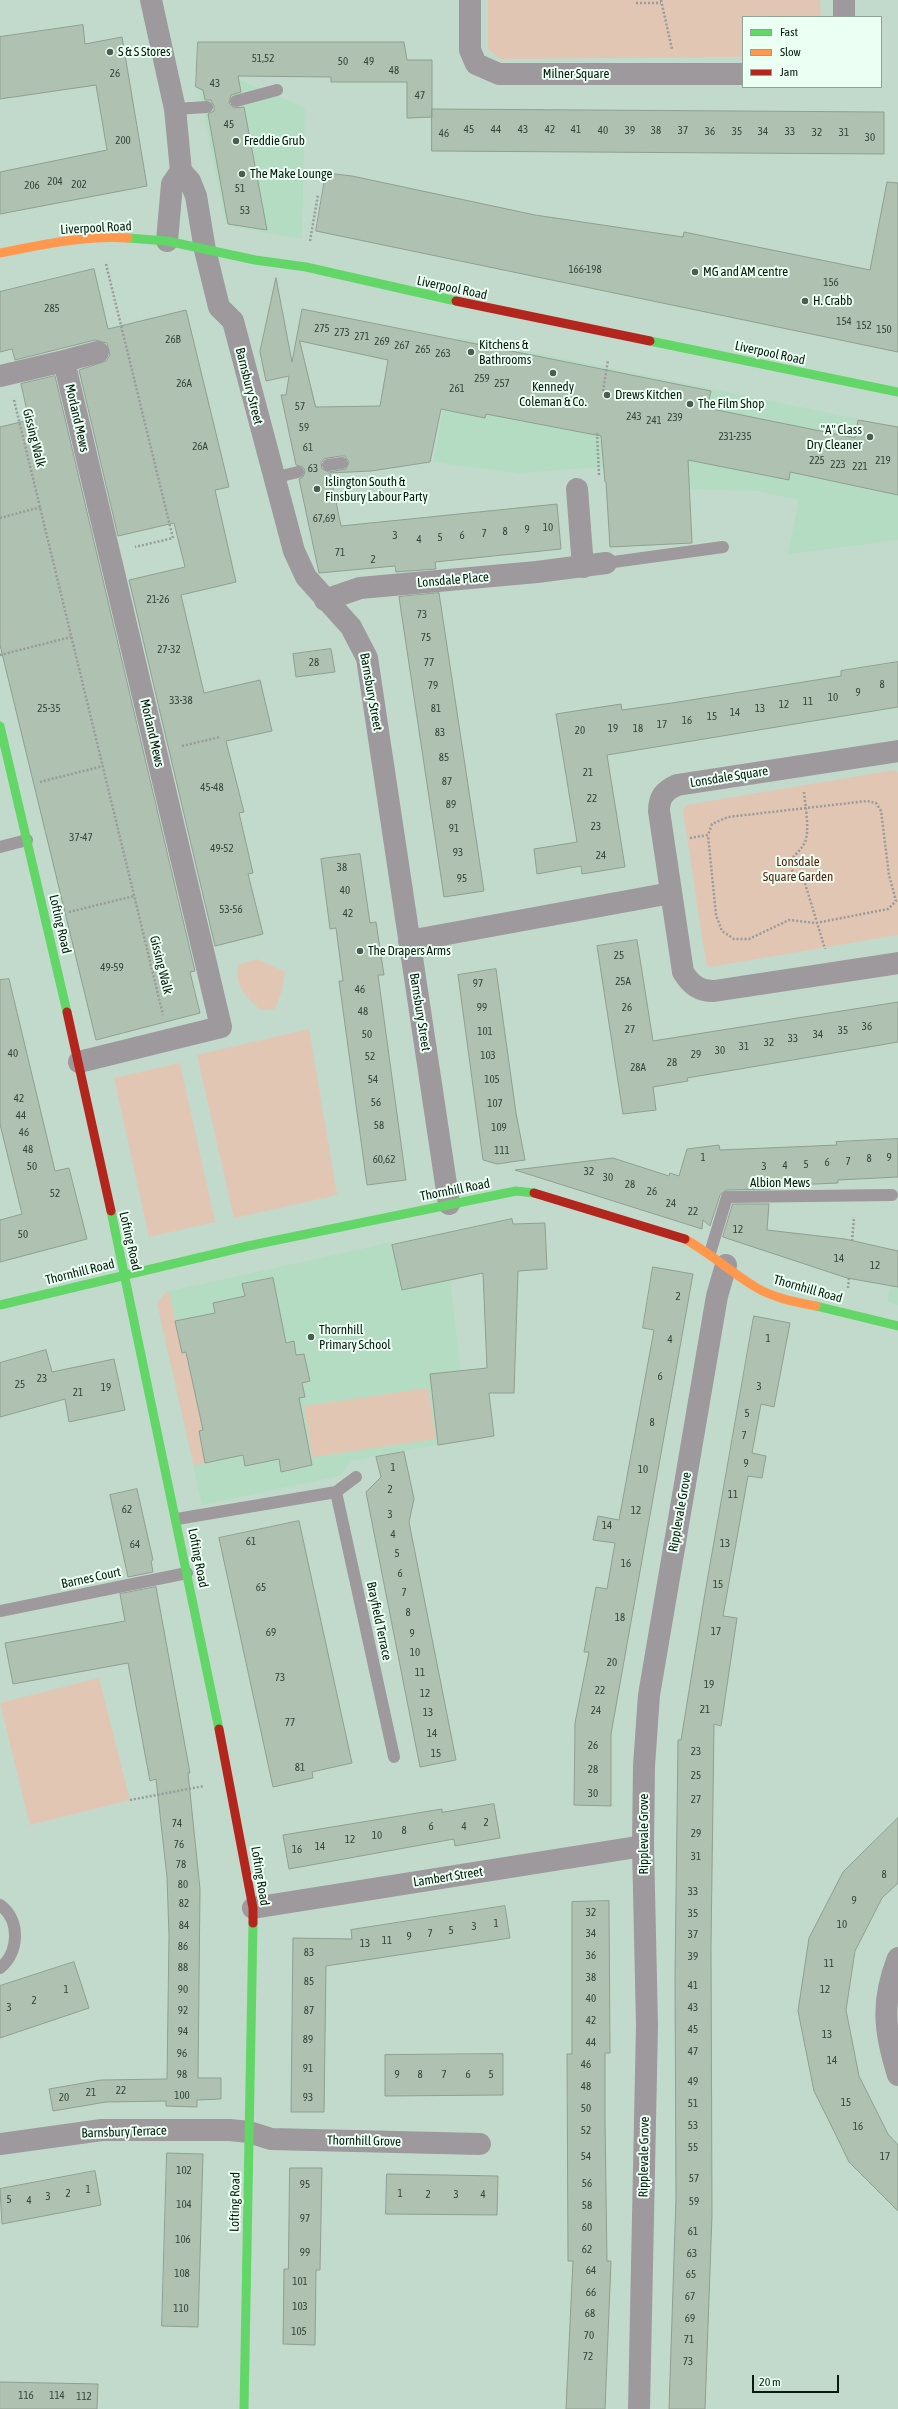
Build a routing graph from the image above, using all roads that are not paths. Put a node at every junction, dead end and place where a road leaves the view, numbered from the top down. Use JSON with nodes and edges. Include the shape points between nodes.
{"nodes":[{"id":1,"x":151,"y":0,"type":"edge"},
{"id":2,"x":470,"y":0,"type":"edge"},
{"id":3,"x":844,"y":0,"type":"edge"},
{"id":4,"x":844,"y":16,"type":"edge"},
{"id":5,"x":742,"y":74,"type":"edge"},
{"id":6,"x":277,"y":90,"type":"dead end"},
{"id":7,"x":236,"y":101,"type":"dead end"},
{"id":8,"x":207,"y":107,"type":"dead end"},
{"id":9,"x":175,"y":109,"type":"junction"},
{"id":10,"x":181,"y":171,"type":"junction"},
{"id":11,"x":167,"y":241,"type":"junction"},
{"id":12,"x":205,"y":250,"type":"junction"},
{"id":13,"x":0,"y":253,"type":"edge"},
{"id":14,"x":98,"y":352,"type":"dead end"},
{"id":15,"x":64,"y":360,"type":"junction"},
{"id":16,"x":4,"y":375,"type":"edge"},
{"id":17,"x":898,"y":392,"type":"edge"},
{"id":18,"x":342,"y":463,"type":"dead end"},
{"id":19,"x":328,"y":465,"type":"dead end"},
{"id":20,"x":298,"y":472,"type":"dead end"},
{"id":21,"x":273,"y":478,"type":"junction"},
{"id":22,"x":577,"y":489,"type":"dead end"},
{"id":23,"x":723,"y":547,"type":"dead end"},
{"id":24,"x":606,"y":563,"type":"joint"},
{"id":25,"x":583,"y":566,"type":"junction"},
{"id":26,"x":325,"y":600,"type":"junction"},
{"id":27,"x":0,"y":726,"type":"edge"},
{"id":28,"x":898,"y":751,"type":"edge"},
{"id":29,"x":27,"y":840,"type":"junction"},
{"id":30,"x":0,"y":847,"type":"edge"},
{"id":31,"x":671,"y":893,"type":"junction"},
{"id":32,"x":409,"y":941,"type":"junction"},
{"id":33,"x":898,"y":963,"type":"edge"},
{"id":34,"x":79,"y":1062,"type":"junction"},
{"id":35,"x":892,"y":1195,"type":"dead end"},
{"id":36,"x":449,"y":1204,"type":"junction"},
{"id":37,"x":718,"y":1259,"type":"junction"},
{"id":38,"x":124,"y":1275,"type":"junction"},
{"id":39,"x":0,"y":1305,"type":"edge"},
{"id":40,"x":898,"y":1326,"type":"edge"},
{"id":41,"x":356,"y":1477,"type":"dead end"},
{"id":42,"x":336,"y":1492,"type":"junction"},
{"id":43,"x":176,"y":1519,"type":"junction"},
{"id":44,"x":187,"y":1573,"type":"junction"},
{"id":45,"x":0,"y":1611,"type":"edge"},
{"id":46,"x":394,"y":1757,"type":"dead end"},
{"id":47,"x":643,"y":1846,"type":"junction"},
{"id":48,"x":0,"y":1905,"type":"edge"},
{"id":49,"x":253,"y":1908,"type":"junction"},
{"id":50,"x":898,"y":1958,"type":"edge"},
{"id":51,"x":0,"y":1968,"type":"edge"},
{"id":52,"x":898,"y":2075,"type":"edge"},
{"id":53,"x":249,"y":2132,"type":"junction"},
{"id":54,"x":0,"y":2144,"type":"edge"},
{"id":55,"x":480,"y":2144,"type":"dead end"},
{"id":56,"x":244,"y":2409,"type":"edge"},
{"id":57,"x":639,"y":2409,"type":"edge"}],
"edges":[{"from":1,"to":9,"type":"street","name":"Barnsbury Street"},
{"from":2,"to":5,"type":"street","name":"Milner Square","via":[[470,50],[476,64],[499,74]]},
{"from":3,"to":4,"type":"street"},
{"from":6,"to":7,"type":"lane"},
{"from":8,"to":9,"type":"lane"},
{"from":9,"to":10,"type":"street","name":"Barnsbury Street"},
{"from":10,"to":11,"type":"street","via":[[172,184]]},
{"from":10,"to":12,"type":"street","name":"Barnsbury Street","via":[[190,181],[196,196]]},
{"from":11,"to":12,"type":"street","name":"Liverpool Road"},
{"from":11,"to":13,"type":"street","name":"Liverpool Road","via":[[123,237],[100,238],[45,244]]},
{"from":12,"to":17,"type":"street","name":"Liverpool Road","via":[[306,268],[405,291]]},
{"from":12,"to":21,"type":"street","name":"Barnsbury Street","via":[[219,307],[233,321]]},
{"from":14,"to":15,"type":"street"},
{"from":15,"to":16,"type":"street"},
{"from":15,"to":34,"type":"street","name":"Morland Mews","via":[[221,1026]]},
{"from":18,"to":19,"type":"lane"},
{"from":20,"to":21,"type":"lane"},
{"from":21,"to":26,"type":"street","name":"Barnsbury Street","via":[[294,551],[306,577]]},
{"from":22,"to":25,"type":"street"},
{"from":23,"to":24,"type":"lane"},
{"from":24,"to":25,"type":"street","name":"Lonsdale Place"},
{"from":25,"to":26,"type":"street","name":"Lonsdale Place","via":[[360,588]]},
{"from":26,"to":32,"type":"street","name":"Barnsbury Street","via":[[351,627],[367,658]]},
{"from":27,"to":29,"type":"street","name":"Lofting Road"},
{"from":28,"to":31,"type":"street","name":"Lonsdale Square","via":[[677,785],[667,790],[659,800]]},
{"from":29,"to":30,"type":"lane"},
{"from":29,"to":34,"type":"street","name":"Lofting Road"},
{"from":31,"to":32,"type":"street"},
{"from":31,"to":33,"type":"street","name":"Lonsdale Square","via":[[683,972],[690,983],[704,991]]},
{"from":32,"to":36,"type":"street","name":"Barnsbury Street"},
{"from":34,"to":38,"type":"street","name":"Lofting Road"},
{"from":35,"to":37,"type":"lane","name":"Albion Mews","via":[[726,1197]]},
{"from":36,"to":37,"type":"street","name":"Thornhill Road","via":[[516,1191],[528,1192],[682,1237]]},
{"from":36,"to":38,"type":"street","name":"Thornhill Road"},
{"from":37,"to":40,"type":"street","name":"Thornhill Road","via":[[757,1288],[785,1298]]},
{"from":37,"to":47,"type":"street","name":"Ripplevale Grove","via":[[717,1296],[649,1695],[644,1766]]},
{"from":38,"to":39,"type":"street","name":"Thornhill Road"},
{"from":38,"to":43,"type":"street","name":"Lofting Road"},
{"from":41,"to":42,"type":"lane"},
{"from":42,"to":43,"type":"lane"},
{"from":42,"to":46,"type":"lane","name":"Brayfield Terrace"},
{"from":43,"to":44,"type":"street","name":"Lofting Road"},
{"from":44,"to":45,"type":"lane","name":"Barnes Court"},
{"from":44,"to":49,"type":"street","name":"Lofting Road"},
{"from":47,"to":49,"type":"street","name":"Lambert Street"},
{"from":47,"to":57,"type":"street","name":"Ripplevale Grove","via":[[647,2025]]},
{"from":48,"to":51,"type":"lane","via":[[5,1908],[16,1931],[14,1949]]},
{"from":49,"to":53,"type":"street","name":"Lofting Road"},
{"from":50,"to":52,"type":"street","via":[[885,2012],[890,2048]]},
{"from":53,"to":54,"type":"street","name":"Barnsbury Terrace","via":[[102,2130]]},
{"from":53,"to":55,"type":"street","name":"Thornhill Grove","via":[[271,2139]]},
{"from":53,"to":56,"type":"street","name":"Lofting Road"}]}
